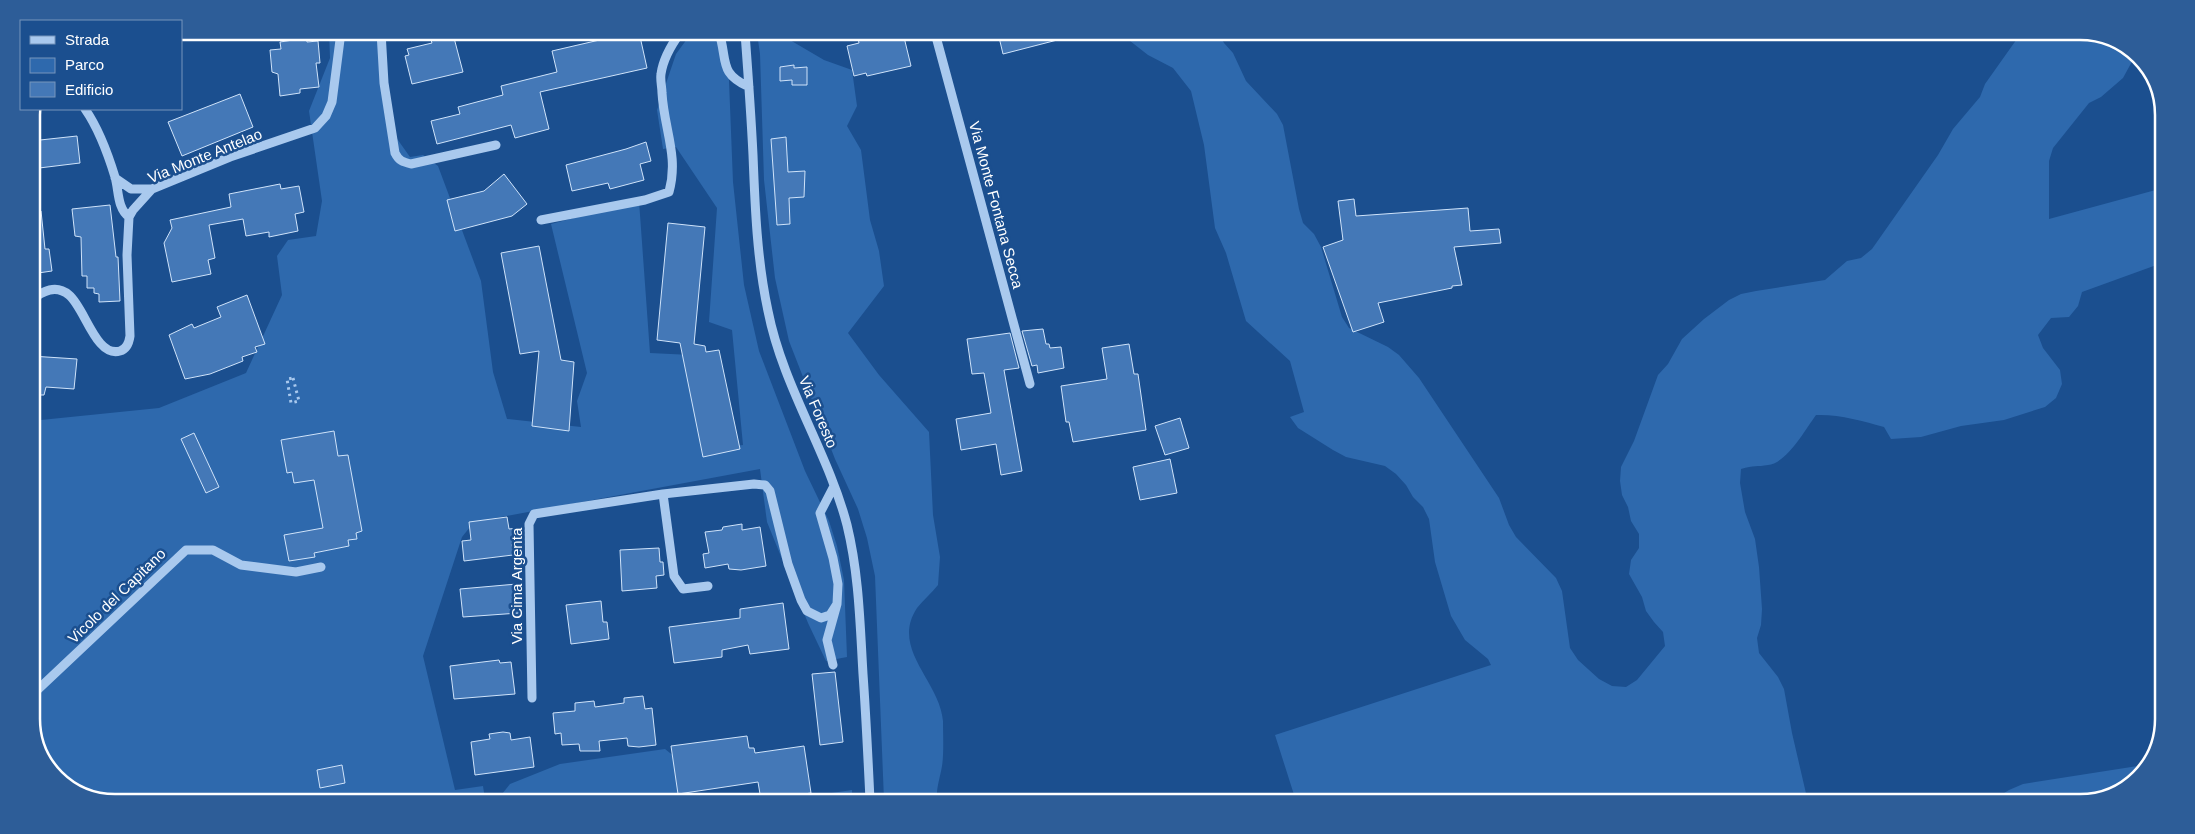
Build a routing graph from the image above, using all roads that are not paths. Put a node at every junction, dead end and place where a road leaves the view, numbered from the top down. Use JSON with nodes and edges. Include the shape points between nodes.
{"nodes":[{"id":1,"x":340,"y":40,"type":"edge"},
{"id":2,"x":381,"y":40,"type":"edge"},
{"id":3,"x":674,"y":40,"type":"edge"},
{"id":4,"x":721,"y":40,"type":"edge"},
{"id":5,"x":746,"y":40,"type":"edge"},
{"id":6,"x":937,"y":40,"type":"edge"},
{"id":7,"x":749,"y":87,"type":"junction"},
{"id":8,"x":86,"y":110,"type":"edge"},
{"id":9,"x":496,"y":145,"type":"dead end"},
{"id":10,"x":115,"y":178,"type":"junction"},
{"id":11,"x":152,"y":189,"type":"junction"},
{"id":12,"x":129,"y":217,"type":"junction"},
{"id":13,"x":540,"y":220,"type":"dead end"},
{"id":14,"x":40,"y":294,"type":"edge"},
{"id":15,"x":1030,"y":384,"type":"dead end"},
{"id":16,"x":834,"y":486,"type":"junction"},
{"id":17,"x":663,"y":494,"type":"junction"},
{"id":18,"x":321,"y":567,"type":"dead end"},
{"id":19,"x":708,"y":586,"type":"dead end"},
{"id":20,"x":838,"y":604,"type":"junction"},
{"id":21,"x":832,"y":665,"type":"dead end"},
{"id":22,"x":40,"y":688,"type":"edge"},
{"id":23,"x":532,"y":698,"type":"dead end"},
{"id":24,"x":870,"y":794,"type":"edge"}],
"edges":[{"from":1,"to":11,"type":"street","name":"Via Monte Antelao","via":[[332,102],[316,128],[230,157]]},
{"from":2,"to":9,"type":"street","via":[[384,83],[398,159],[411,164]]},
{"from":3,"to":13,"type":"street","via":[[661,74],[662,105],[674,175],[669,192],[645,200]]},
{"from":4,"to":7,"type":"street","via":[[727,71],[734,80]]},
{"from":5,"to":7,"type":"street","name":"Via Foresto"},
{"from":6,"to":15,"type":"street","name":"Via Monte Fontana Secca"},
{"from":7,"to":16,"type":"street","name":"Via Foresto","via":[[756,235],[768,314],[795,396]]},
{"from":8,"to":10,"type":"street","via":[[94,122]]},
{"from":10,"to":11,"type":"street","via":[[131,189]]},
{"from":10,"to":12,"type":"street","via":[[121,206]]},
{"from":11,"to":12,"type":"street","name":"Via Monte Antelao","via":[[138,202]]},
{"from":12,"to":14,"type":"street","via":[[130,336],[124,350],[106,350],[70,295],[47,289]]},
{"from":16,"to":20,"type":"street","via":[[820,513],[833,558]]},
{"from":16,"to":24,"type":"street","name":"Via Foresto","via":[[847,527],[857,581]]},
{"from":17,"to":19,"type":"street","via":[[674,576],[683,589]]},
{"from":17,"to":20,"type":"street","name":"Via Cima Argenta","via":[[765,485],[774,504],[788,564],[807,610],[820,618],[830,615]]},
{"from":17,"to":23,"type":"street","name":"Via Cima Argenta","via":[[534,514],[528,524]]},
{"from":18,"to":22,"type":"street","name":"Vicolo del Capitano","via":[[296,572],[241,565],[213,550],[186,550]]},
{"from":20,"to":21,"type":"street","via":[[827,640]]}]}
